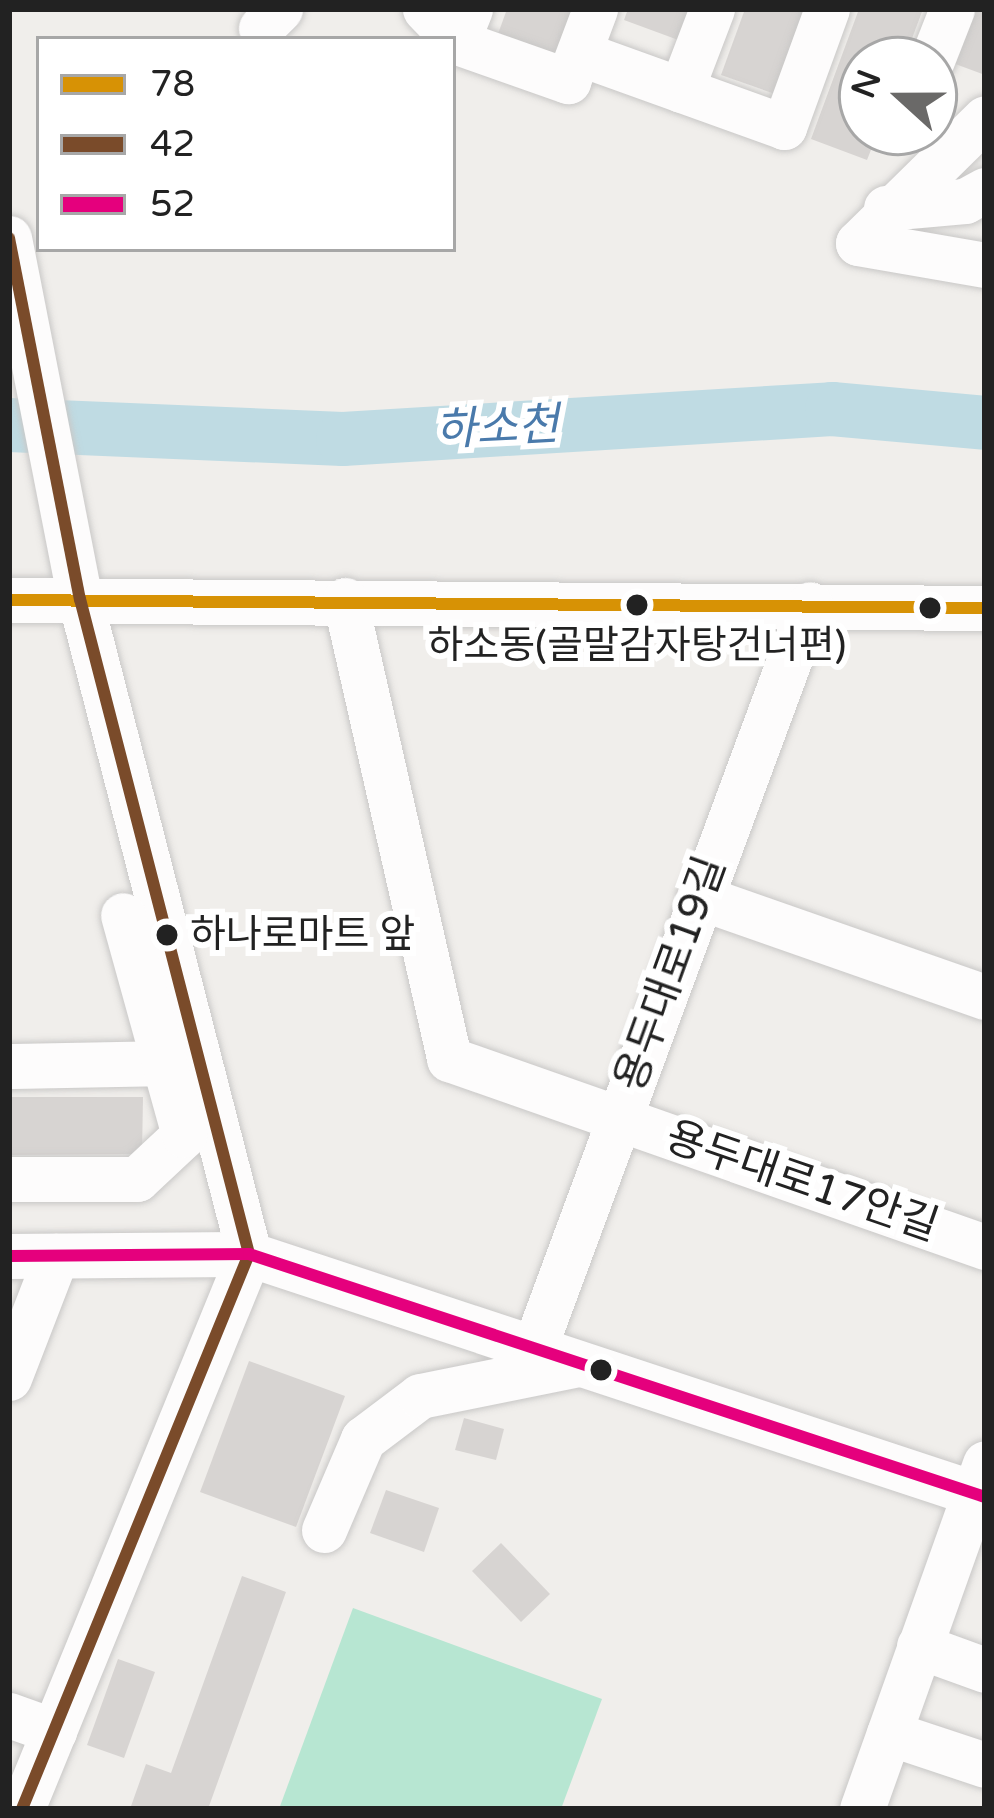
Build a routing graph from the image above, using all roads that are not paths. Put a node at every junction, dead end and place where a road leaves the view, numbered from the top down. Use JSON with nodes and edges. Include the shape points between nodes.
{"nodes":[{"id":1,"x":425,"y":9,"type":"edge"},
{"id":2,"x":595,"y":9,"type":"edge"},
{"id":3,"x":712,"y":9,"type":"edge"},
{"id":4,"x":827,"y":9,"type":"edge"},
{"id":5,"x":464,"y":26,"type":"edge"},
{"id":6,"x":579,"y":53,"type":"junction"},
{"id":7,"x":681,"y":90,"type":"junction"},
{"id":8,"x":985,"y":118,"type":"edge"},
{"id":9,"x":985,"y":190,"type":"edge"},
{"id":10,"x":872,"y":226,"type":"junction"},
{"id":11,"x":9,"y":238,"type":"edge"},
{"id":12,"x":985,"y":266,"type":"edge"},
{"id":13,"x":9,"y":599,"type":"edge"},
{"id":14,"x":80,"y":599,"type":"junction"},
{"id":15,"x":345,"y":600,"type":"junction"},
{"id":16,"x":811,"y":604,"type":"junction"},
{"id":17,"x":985,"y":608,"type":"edge"},
{"id":18,"x":699,"y":897,"type":"junction"},
{"id":19,"x":123,"y":915,"type":"dead end"},
{"id":20,"x":985,"y":997,"type":"edge"},
{"id":21,"x":161,"y":1063,"type":"junction"},
{"id":22,"x":9,"y":1066,"type":"edge"},
{"id":23,"x":618,"y":1118,"type":"junction"},
{"id":24,"x":9,"y":1179,"type":"edge"},
{"id":25,"x":985,"y":1247,"type":"edge"},
{"id":26,"x":249,"y":1254,"type":"junction"},
{"id":27,"x":9,"y":1256,"type":"edge"},
{"id":28,"x":56,"y":1256,"type":"junction"},
{"id":29,"x":535,"y":1346,"type":"junction"},
{"id":30,"x":587,"y":1363,"type":"junction"},
{"id":31,"x":9,"y":1378,"type":"edge"},
{"id":32,"x":981,"y":1485,"type":"edge"},
{"id":33,"x":323,"y":1530,"type":"dead end"},
{"id":34,"x":919,"y":1646,"type":"junction"},
{"id":35,"x":985,"y":1670,"type":"edge"},
{"id":36,"x":9,"y":1714,"type":"edge"},
{"id":37,"x":54,"y":1731,"type":"junction"},
{"id":38,"x":889,"y":1733,"type":"junction"},
{"id":39,"x":985,"y":1766,"type":"edge"},
{"id":40,"x":22,"y":1809,"type":"edge"},
{"id":41,"x":862,"y":1809,"type":"edge"}],
"edges":[{"from":1,"to":5,"type":"street"},
{"from":2,"to":6,"type":"street"},
{"from":3,"to":7,"type":"street"},
{"from":4,"to":7,"type":"street","via":[[784,127]]},
{"from":5,"to":6,"type":"street","via":[[568,81]]},
{"from":6,"to":7,"type":"street"},
{"from":8,"to":10,"type":"street"},
{"from":9,"to":10,"type":"street"},
{"from":10,"to":12,"type":"street"},
{"from":11,"to":14,"type":"street"},
{"from":13,"to":14,"type":"street"},
{"from":14,"to":15,"type":"street"},
{"from":14,"to":26,"type":"street"},
{"from":15,"to":16,"type":"street"},
{"from":15,"to":23,"type":"street","name":"용두대로17안길","via":[[449,1059]]},
{"from":16,"to":17,"type":"street"},
{"from":16,"to":18,"type":"street","name":"용두대로19길"},
{"from":18,"to":20,"type":"street"},
{"from":18,"to":23,"type":"street","name":"용두대로19길"},
{"from":19,"to":21,"type":"street"},
{"from":21,"to":22,"type":"street"},
{"from":21,"to":24,"type":"street","via":[[184,1135],[137,1179]]},
{"from":23,"to":25,"type":"street","name":"용두대로17안길"},
{"from":23,"to":29,"type":"street","name":"용두대로19길"},
{"from":26,"to":28,"type":"street"},
{"from":26,"to":29,"type":"street"},
{"from":26,"to":37,"type":"street"},
{"from":27,"to":28,"type":"street"},
{"from":28,"to":31,"type":"street"},
{"from":29,"to":30,"type":"street"},
{"from":30,"to":32,"type":"street"},
{"from":30,"to":33,"type":"street","via":[[420,1396],[363,1439]]},
{"from":32,"to":34,"type":"street"},
{"from":34,"to":35,"type":"street"},
{"from":34,"to":38,"type":"street"},
{"from":36,"to":37,"type":"street"},
{"from":37,"to":40,"type":"street"},
{"from":38,"to":39,"type":"street"},
{"from":38,"to":41,"type":"street"}]}
